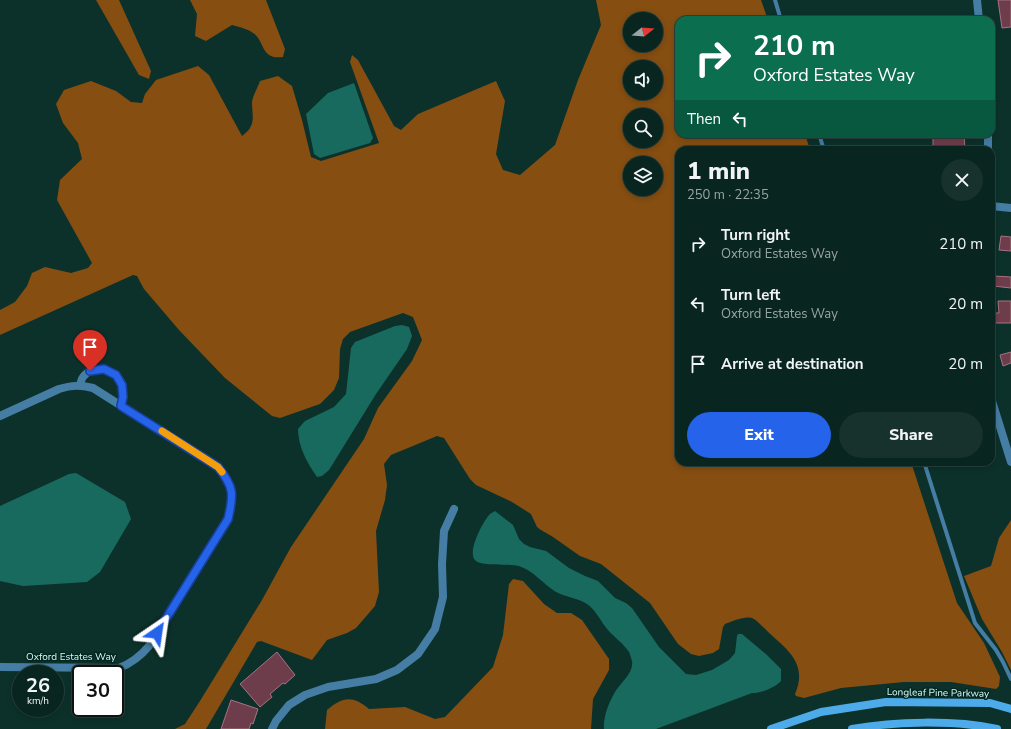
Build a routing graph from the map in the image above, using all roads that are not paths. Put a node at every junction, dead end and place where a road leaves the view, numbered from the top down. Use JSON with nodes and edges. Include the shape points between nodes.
{"nodes":[{"id":1,"x":775,"y":0,"type":"edge"},
{"id":2,"x":977,"y":0,"type":"edge"},
{"id":3,"x":781,"y":16,"type":"edge"},
{"id":4,"x":979,"y":16,"type":"edge"},
{"id":5,"x":995,"y":206,"type":"edge"},
{"id":6,"x":1011,"y":208,"type":"edge"},
{"id":7,"x":80,"y":385,"type":"junction"},
{"id":8,"x":121,"y":406,"type":"junction"},
{"id":9,"x":995,"y":411,"type":"edge"},
{"id":10,"x":0,"y":416,"type":"edge"},
{"id":11,"x":1011,"y":462,"type":"edge"},
{"id":12,"x":925,"y":466,"type":"edge"},
{"id":13,"x":454,"y":509,"type":"dead end"},
{"id":14,"x":0,"y":667,"type":"edge"},
{"id":15,"x":1011,"y":679,"type":"edge"},
{"id":16,"x":1011,"y":708,"type":"edge"},
{"id":17,"x":272,"y":729,"type":"edge"},
{"id":18,"x":771,"y":729,"type":"edge"},
{"id":19,"x":852,"y":729,"type":"edge"},
{"id":20,"x":997,"y":729,"type":"edge"}],
"edges":[{"from":1,"to":3,"type":"lane"},
{"from":2,"to":4,"type":"street"},
{"from":5,"to":6,"type":"street"},
{"from":7,"to":8,"type":"street","name":"Oxford Estates Way","via":[[93,388]]},
{"from":7,"to":8,"type":"street","via":[[83,376],[90,371],[104,369],[116,375],[122,385]]},
{"from":7,"to":10,"type":"street","name":"Oxford Estates Way","via":[[59,389]]},
{"from":8,"to":14,"type":"street","name":"Oxford Estates Way","via":[[218,467],[232,490],[228,519],[141,656],[118,668]]},
{"from":9,"to":11,"type":"street"},
{"from":12,"to":15,"type":"lane","via":[[975,622],[996,650]]},
{"from":13,"to":17,"type":"street","via":[[444,532],[443,597],[435,629],[418,654],[397,670],[376,680],[328,687],[305,695],[289,705]]},
{"from":16,"to":18,"type":"main road","name":"Longleaf Pine Parkway","via":[[990,703],[886,702],[821,712]]},
{"from":19,"to":20,"type":"main road","via":[[894,724],[941,723]]}]}
